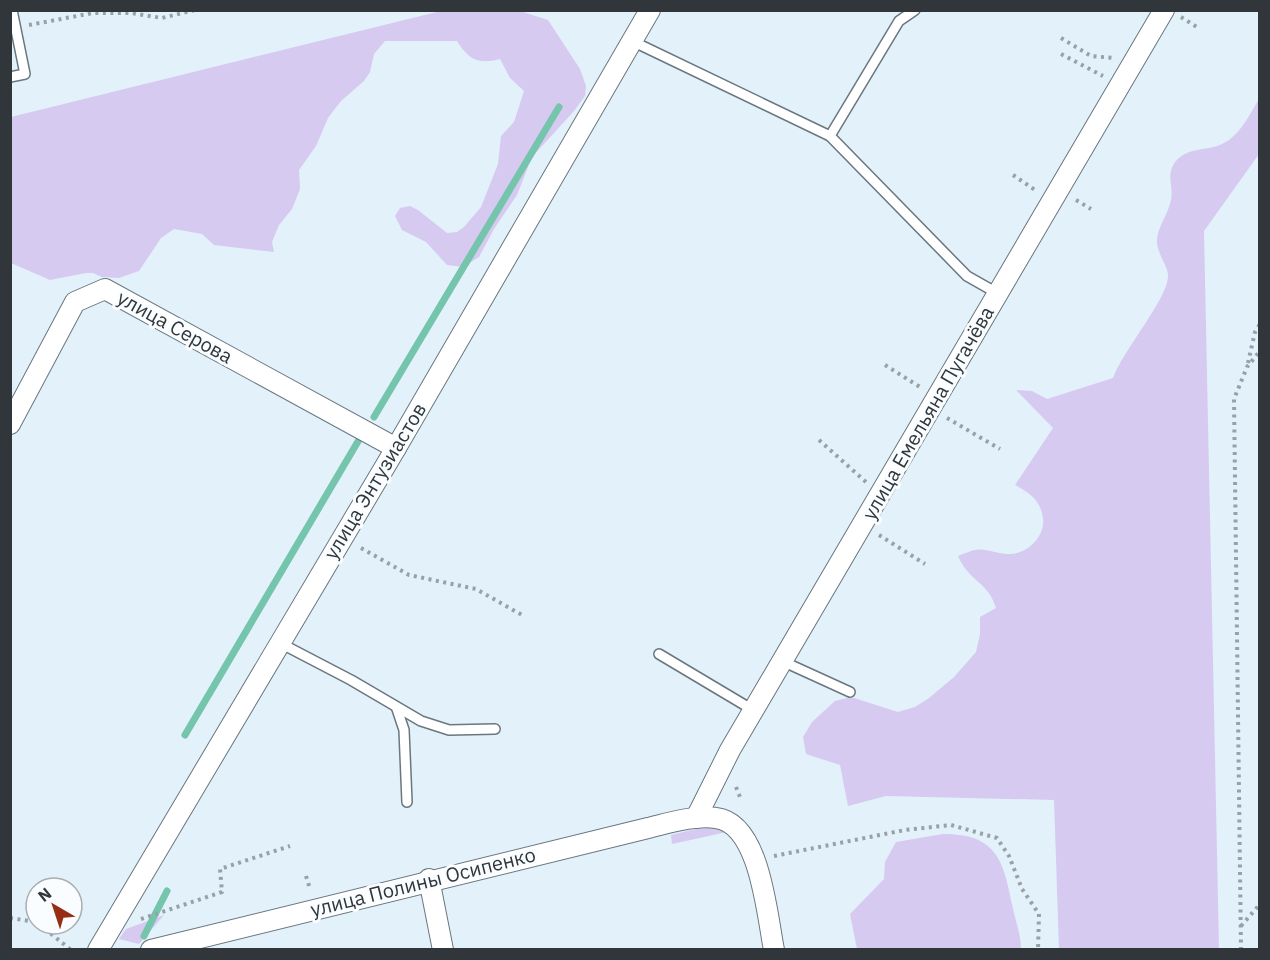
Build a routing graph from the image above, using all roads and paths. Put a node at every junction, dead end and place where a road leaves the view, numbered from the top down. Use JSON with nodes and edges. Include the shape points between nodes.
{"nodes":[{"id":1,"x":12,"y":10,"type":"edge"},
{"id":2,"x":195,"y":10,"type":"edge"},
{"id":3,"x":650,"y":10,"type":"edge"},
{"id":4,"x":915,"y":10,"type":"edge"},
{"id":5,"x":1164,"y":10,"type":"edge"},
{"id":6,"x":16,"y":28,"type":"junction"},
{"id":7,"x":1061,"y":38,"type":"dead end"},
{"id":8,"x":631,"y":41,"type":"junction"},
{"id":9,"x":1061,"y":54,"type":"dead end"},
{"id":10,"x":1135,"y":63,"type":"junction"},
{"id":11,"x":10,"y":77,"type":"edge"},
{"id":12,"x":1122,"y":86,"type":"junction"},
{"id":13,"x":830,"y":136,"type":"junction"},
{"id":14,"x":998,"y":293,"type":"junction"},
{"id":15,"x":1260,"y":324,"type":"edge"},
{"id":16,"x":1260,"y":351,"type":"edge"},
{"id":17,"x":885,"y":365,"type":"dead end"},
{"id":18,"x":1247,"y":367,"type":"junction"},
{"id":19,"x":934,"y":403,"type":"junction"},
{"id":20,"x":10,"y":424,"type":"edge"},
{"id":21,"x":819,"y":440,"type":"dead end"},
{"id":22,"x":396,"y":448,"type":"junction"},
{"id":23,"x":1000,"y":449,"type":"dead end"},
{"id":24,"x":880,"y":497,"type":"junction"},
{"id":25,"x":863,"y":526,"type":"junction"},
{"id":26,"x":342,"y":537,"type":"junction"},
{"id":27,"x":925,"y":564,"type":"dead end"},
{"id":28,"x":522,"y":615,"type":"dead end"},
{"id":29,"x":279,"y":642,"type":"junction"},
{"id":30,"x":659,"y":654,"type":"dead end"},
{"id":31,"x":782,"y":661,"type":"junction"},
{"id":32,"x":850,"y":692,"type":"dead end"},
{"id":33,"x":397,"y":709,"type":"junction"},
{"id":34,"x":753,"y":711,"type":"junction"},
{"id":35,"x":495,"y":729,"type":"dead end"},
{"id":36,"x":407,"y":802,"type":"dead end"},
{"id":37,"x":696,"y":818,"type":"junction"},
{"id":38,"x":290,"y":846,"type":"dead end"},
{"id":39,"x":756,"y":860,"type":"junction"},
{"id":40,"x":429,"y":879,"type":"junction"},
{"id":41,"x":1260,"y":904,"type":"edge"},
{"id":42,"x":153,"y":914,"type":"dead end"},
{"id":43,"x":1241,"y":926,"type":"junction"},
{"id":44,"x":53,"y":936,"type":"edge"},
{"id":45,"x":71,"y":950,"type":"edge"},
{"id":46,"x":98,"y":950,"type":"edge"},
{"id":47,"x":151,"y":950,"type":"edge"},
{"id":48,"x":443,"y":950,"type":"edge"},
{"id":49,"x":774,"y":950,"type":"edge"},
{"id":50,"x":1038,"y":950,"type":"edge"},
{"id":51,"x":1241,"y":950,"type":"edge"}],
"edges":[{"from":1,"to":6,"type":"lane"},
{"from":2,"to":6,"type":"path","via":[[162,18],[93,13]]},
{"from":3,"to":8,"type":"street","name":"улица Энтузиастов"},
{"from":4,"to":13,"type":"lane","via":[[899,21]]},
{"from":5,"to":10,"type":"street","name":"улица Емельяна Пугачёва"},
{"from":6,"to":11,"type":"lane","via":[[25,74]]},
{"from":7,"to":10,"type":"path","via":[[1090,56]]},
{"from":8,"to":13,"type":"lane"},
{"from":8,"to":22,"type":"street","name":"улица Энтузиастов"},
{"from":9,"to":12,"type":"path"},
{"from":10,"to":12,"type":"street","name":"улица Емельяна Пугачёва"},
{"from":12,"to":14,"type":"street","name":"улица Емельяна Пугачёва"},
{"from":13,"to":14,"type":"lane","via":[[966,276]]},
{"from":14,"to":19,"type":"street","name":"улица Емельяна Пугачёва"},
{"from":15,"to":18,"type":"path"},
{"from":16,"to":18,"type":"path"},
{"from":17,"to":19,"type":"path"},
{"from":18,"to":43,"type":"path","via":[[1233,399]]},
{"from":19,"to":23,"type":"path","via":[[973,436]]},
{"from":19,"to":24,"type":"street","name":"улица Емельяна Пугачёва"},
{"from":20,"to":22,"type":"street","name":"улица Серова","via":[[75,302],[105,289]]},
{"from":21,"to":24,"type":"path"},
{"from":22,"to":26,"type":"street","name":"улица Энтузиастов"},
{"from":24,"to":25,"type":"street","name":"улица Емельяна Пугачёва"},
{"from":25,"to":27,"type":"path"},
{"from":25,"to":31,"type":"street","name":"улица Емельяна Пугачёва"},
{"from":26,"to":28,"type":"path","via":[[409,575],[476,589]]},
{"from":26,"to":29,"type":"street","name":"улица Энтузиастов"},
{"from":29,"to":33,"type":"lane"},
{"from":29,"to":46,"type":"street","name":"улица Энтузиастов"},
{"from":30,"to":34,"type":"lane"},
{"from":31,"to":32,"type":"lane"},
{"from":31,"to":34,"type":"street","name":"улица Емельяна Пугачёва"},
{"from":33,"to":35,"type":"lane","via":[[449,730]]},
{"from":33,"to":36,"type":"lane","via":[[404,730]]},
{"from":34,"to":37,"type":"street","name":"улица Емельяна Пугачёва"},
{"from":37,"to":39,"type":"street","name":"улица Полины Осипенко","via":[[718,818],[736,826]]},
{"from":37,"to":40,"type":"street","name":"улица Полины Осипенко"},
{"from":38,"to":42,"type":"path","via":[[220,869],[222,892]]},
{"from":39,"to":49,"type":"street","name":"улица Полины Осипенко"},
{"from":39,"to":50,"type":"path","via":[[905,830],[951,825],[997,838],[1039,914]]},
{"from":40,"to":47,"type":"street","name":"улица Полины Осипенко"},
{"from":40,"to":48,"type":"street"},
{"from":41,"to":43,"type":"path"},
{"from":43,"to":51,"type":"path"},
{"from":44,"to":45,"type":"path"}]}
